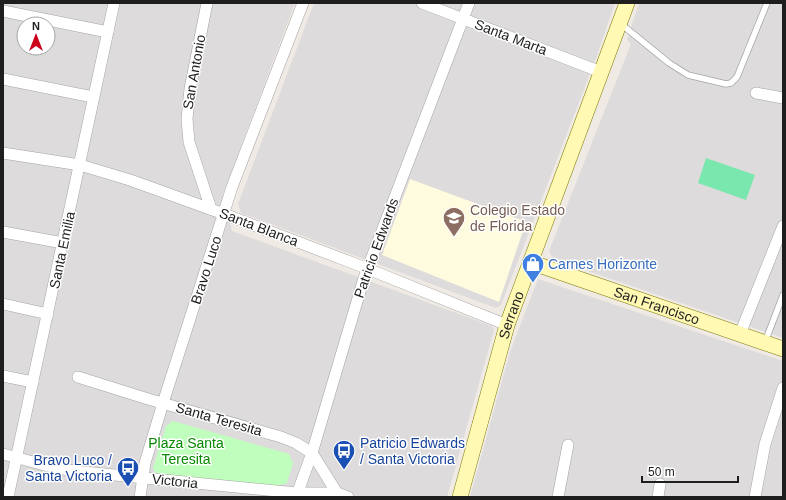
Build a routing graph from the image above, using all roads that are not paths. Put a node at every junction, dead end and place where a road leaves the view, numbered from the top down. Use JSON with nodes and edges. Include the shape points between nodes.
{"nodes":[{"id":1,"x":114,"y":3,"type":"edge"},
{"id":2,"x":207,"y":3,"type":"edge"},
{"id":3,"x":303,"y":3,"type":"edge"},
{"id":4,"x":422,"y":3,"type":"edge"},
{"id":5,"x":469,"y":3,"type":"edge"},
{"id":6,"x":627,"y":3,"type":"edge"},
{"id":7,"x":767,"y":3,"type":"edge"},
{"id":8,"x":3,"y":11,"type":"edge"},
{"id":9,"x":463,"y":19,"type":"junction"},
{"id":10,"x":620,"y":23,"type":"junction"},
{"id":11,"x":108,"y":32,"type":"junction"},
{"id":12,"x":601,"y":72,"type":"junction"},
{"id":13,"x":3,"y":79,"type":"edge"},
{"id":14,"x":756,"y":93,"type":"dead end"},
{"id":15,"x":93,"y":97,"type":"junction"},
{"id":16,"x":783,"y":98,"type":"edge"},
{"id":17,"x":3,"y":153,"type":"edge"},
{"id":18,"x":80,"y":165,"type":"junction"},
{"id":19,"x":211,"y":209,"type":"junction"},
{"id":20,"x":224,"y":214,"type":"junction"},
{"id":21,"x":783,"y":226,"type":"edge"},
{"id":22,"x":3,"y":232,"type":"edge"},
{"id":23,"x":63,"y":244,"type":"junction"},
{"id":24,"x":530,"y":262,"type":"junction"},
{"id":25,"x":367,"y":268,"type":"junction"},
{"id":26,"x":783,"y":295,"type":"edge"},
{"id":27,"x":3,"y":304,"type":"edge"},
{"id":28,"x":48,"y":314,"type":"junction"},
{"id":29,"x":507,"y":325,"type":"junction"},
{"id":30,"x":740,"y":334,"type":"junction"},
{"id":31,"x":765,"y":342,"type":"junction"},
{"id":32,"x":783,"y":349,"type":"edge"},
{"id":33,"x":3,"y":376,"type":"edge"},
{"id":34,"x":78,"y":377,"type":"dead end"},
{"id":35,"x":33,"y":382,"type":"junction"},
{"id":36,"x":783,"y":388,"type":"edge"},
{"id":37,"x":163,"y":403,"type":"junction"},
{"id":38,"x":568,"y":445,"type":"dead end"},
{"id":39,"x":312,"y":453,"type":"junction"},
{"id":40,"x":3,"y":454,"type":"edge"},
{"id":41,"x":16,"y":458,"type":"junction"},
{"id":42,"x":143,"y":478,"type":"junction"},
{"id":43,"x":660,"y":484,"type":"dead end"},
{"id":44,"x":337,"y":493,"type":"junction"},
{"id":45,"x":296,"y":495,"type":"edge"},
{"id":46,"x":8,"y":497,"type":"edge"},
{"id":47,"x":140,"y":497,"type":"edge"},
{"id":48,"x":348,"y":497,"type":"edge"},
{"id":49,"x":460,"y":497,"type":"edge"},
{"id":50,"x":558,"y":497,"type":"edge"},
{"id":51,"x":658,"y":497,"type":"edge"},
{"id":52,"x":755,"y":497,"type":"edge"}],
"edges":[{"from":1,"to":11,"type":"street","name":"Santa Emilia"},
{"from":2,"to":19,"type":"street","name":"San Antonio","via":[[187,104],[187,119],[189,142]]},
{"from":3,"to":20,"type":"street","name":"Bravo Luco"},
{"from":4,"to":9,"type":"street","name":"Santa Marta"},
{"from":5,"to":9,"type":"street","name":"Patricio Edwards"},
{"from":6,"to":10,"type":"main road","name":"Serrano"},
{"from":7,"to":10,"type":"lane","via":[[737,77],[726,84],[681,71]]},
{"from":8,"to":11,"type":"street"},
{"from":9,"to":12,"type":"street","name":"Santa Marta"},
{"from":9,"to":25,"type":"street","name":"Patricio Edwards"},
{"from":10,"to":12,"type":"main road","name":"Serrano"},
{"from":11,"to":15,"type":"street","name":"Santa Emilia"},
{"from":12,"to":24,"type":"main road","name":"Serrano"},
{"from":13,"to":15,"type":"street"},
{"from":14,"to":16,"type":"street"},
{"from":15,"to":18,"type":"street","name":"Santa Emilia"},
{"from":17,"to":18,"type":"street","name":"Santa Blanca"},
{"from":18,"to":19,"type":"street","name":"Santa Blanca"},
{"from":18,"to":23,"type":"street","name":"Santa Emilia"},
{"from":19,"to":20,"type":"street","name":"Santa Blanca"},
{"from":20,"to":25,"type":"street","name":"Santa Blanca"},
{"from":20,"to":37,"type":"street","name":"Bravo Luco"},
{"from":21,"to":30,"type":"street"},
{"from":22,"to":23,"type":"street"},
{"from":23,"to":28,"type":"street","name":"Santa Emilia"},
{"from":24,"to":29,"type":"main road","name":"Serrano"},
{"from":24,"to":30,"type":"main road","name":"San Francisco"},
{"from":25,"to":29,"type":"street","name":"Santa Blanca"},
{"from":25,"to":39,"type":"street","name":"Patricio Edwards"},
{"from":26,"to":31,"type":"lane"},
{"from":27,"to":28,"type":"street"},
{"from":28,"to":35,"type":"street","name":"Santa Emilia"},
{"from":29,"to":49,"type":"main road","name":"Serrano"},
{"from":30,"to":31,"type":"main road","name":"San Francisco"},
{"from":31,"to":32,"type":"main road","name":"San Francisco"},
{"from":33,"to":35,"type":"street"},
{"from":34,"to":37,"type":"street","name":"Santa Teresita"},
{"from":35,"to":41,"type":"street","name":"Santa Emilia"},
{"from":36,"to":52,"type":"street","via":[[765,444]]},
{"from":37,"to":39,"type":"street","name":"Santa Teresita","via":[[281,437]]},
{"from":37,"to":42,"type":"street","name":"Bravo Luco"},
{"from":38,"to":50,"type":"street"},
{"from":39,"to":44,"type":"street","name":"Santa Teresita"},
{"from":39,"to":45,"type":"street","name":"Patricio Edwards"},
{"from":40,"to":41,"type":"street","name":"Victoria"},
{"from":41,"to":42,"type":"street","name":"Victoria","via":[[74,471]]},
{"from":41,"to":46,"type":"street","name":"Santa Emilia"},
{"from":42,"to":45,"type":"street","name":"Victoria"},
{"from":42,"to":47,"type":"street","name":"Bravo Luco"},
{"from":43,"to":51,"type":"street"},
{"from":44,"to":45,"type":"street","name":"Victoria"},
{"from":44,"to":48,"type":"street","name":"Victoria"}]}
